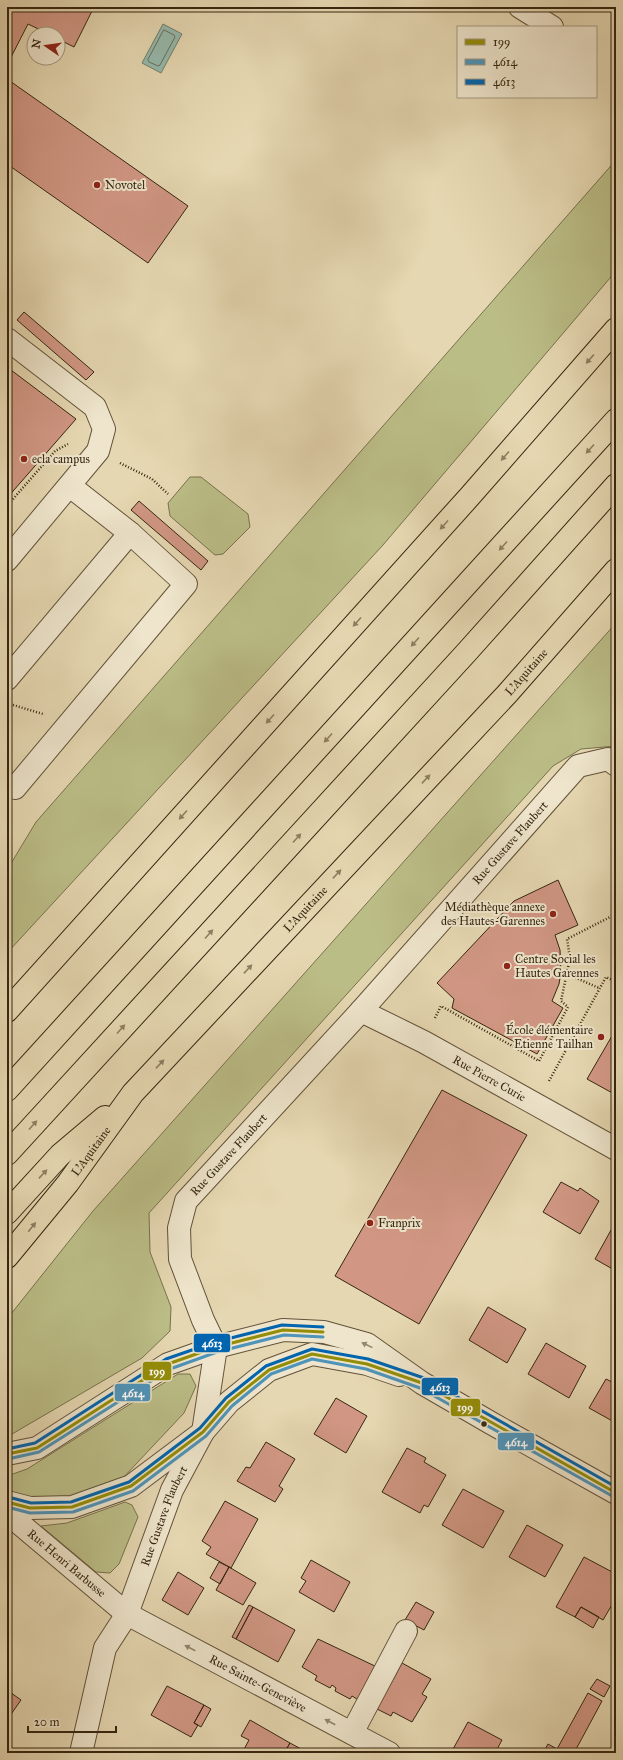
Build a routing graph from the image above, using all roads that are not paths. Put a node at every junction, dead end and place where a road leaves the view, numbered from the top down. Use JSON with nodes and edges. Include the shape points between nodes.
{"nodes":[{"id":1,"x":520,"y":7,"type":"edge"},
{"id":2,"x":550,"y":26,"type":"edge"},
{"id":3,"x":616,"y":329,"type":"edge"},
{"id":4,"x":7,"y":339,"type":"edge"},
{"id":5,"x":616,"y":420,"type":"edge"},
{"id":6,"x":616,"y":485,"type":"edge"},
{"id":7,"x":70,"y":486,"type":"junction"},
{"id":8,"x":130,"y":533,"type":"junction"},
{"id":9,"x":7,"y":560,"type":"edge"},
{"id":10,"x":616,"y":570,"type":"edge"},
{"id":11,"x":7,"y":679,"type":"edge"},
{"id":12,"x":612,"y":762,"type":"edge"},
{"id":13,"x":15,"y":788,"type":"dead end"},
{"id":14,"x":7,"y":1011,"type":"edge"},
{"id":15,"x":360,"y":1011,"type":"junction"},
{"id":16,"x":7,"y":1090,"type":"edge"},
{"id":17,"x":133,"y":1093,"type":"junction"},
{"id":18,"x":616,"y":1149,"type":"edge"},
{"id":19,"x":7,"y":1154,"type":"edge"},
{"id":20,"x":7,"y":1212,"type":"edge"},
{"id":21,"x":7,"y":1257,"type":"edge"},
{"id":22,"x":216,"y":1347,"type":"junction"},
{"id":23,"x":422,"y":1383,"type":"junction"},
{"id":24,"x":203,"y":1432,"type":"junction"},
{"id":25,"x":7,"y":1454,"type":"edge"},
{"id":26,"x":616,"y":1493,"type":"edge"},
{"id":27,"x":7,"y":1502,"type":"edge"},
{"id":28,"x":7,"y":1513,"type":"edge"},
{"id":29,"x":127,"y":1614,"type":"junction"},
{"id":30,"x":406,"y":1631,"type":"dead end"},
{"id":31,"x":352,"y":1733,"type":"junction"},
{"id":32,"x":81,"y":1753,"type":"edge"},
{"id":33,"x":389,"y":1753,"type":"edge"}],
"edges":[{"from":1,"to":2,"type":"street"},
{"from":3,"to":14,"type":"highway","one_way":true,"via":[[470,496]]},
{"from":4,"to":7,"type":"street","via":[[95,407],[104,429],[98,451]]},
{"from":5,"to":16,"type":"highway","one_way":true},
{"from":19,"to":6,"type":"highway","one_way":true,"via":[[466,653]]},
{"from":7,"to":8,"type":"street"},
{"from":7,"to":9,"type":"street"},
{"from":8,"to":11,"type":"street"},
{"from":8,"to":13,"type":"street","via":[[186,584]]},
{"from":17,"to":10,"type":"highway","name":"L'Aquitaine","one_way":true,"via":[[507,694]]},
{"from":12,"to":15,"type":"street","name":"Rue Gustave Flaubert","via":[[578,766]]},
{"from":15,"to":18,"type":"street","name":"Rue Pierre Curie","via":[[424,1042]]},
{"from":15,"to":22,"type":"street","name":"Rue Gustave Flaubert","via":[[186,1201],[179,1228],[180,1259]]},
{"from":20,"to":17,"type":"highway","one_way":true,"via":[[60,1155]]},
{"from":21,"to":17,"type":"highway","name":"L'Aquitaine","one_way":true,"via":[[68,1183]]},
{"from":23,"to":22,"type":"street","one_way":true,"via":[[368,1344],[324,1332],[283,1330]]},
{"from":22,"to":24,"type":"street","name":"Rue Gustave Flaubert"},
{"from":22,"to":25,"type":"street","via":[[168,1364],[37,1448]]},
{"from":23,"to":24,"type":"street","via":[[367,1364],[312,1354],[269,1370],[230,1402]]},
{"from":23,"to":26,"type":"street"},
{"from":24,"to":27,"type":"street","via":[[131,1486],[72,1507],[30,1508]]},
{"from":24,"to":29,"type":"street","name":"Rue Gustave Flaubert","via":[[172,1490]]},
{"from":28,"to":29,"type":"street","name":"Rue Henri Barbusse"},
{"from":31,"to":29,"type":"street","name":"Rue Sainte-Geneviève","one_way":true},
{"from":29,"to":32,"type":"street","name":"Rue Gustave Flaubert","via":[[105,1648]]},
{"from":30,"to":31,"type":"street"},
{"from":31,"to":33,"type":"street","name":"Rue Sainte-Geneviève"}]}
